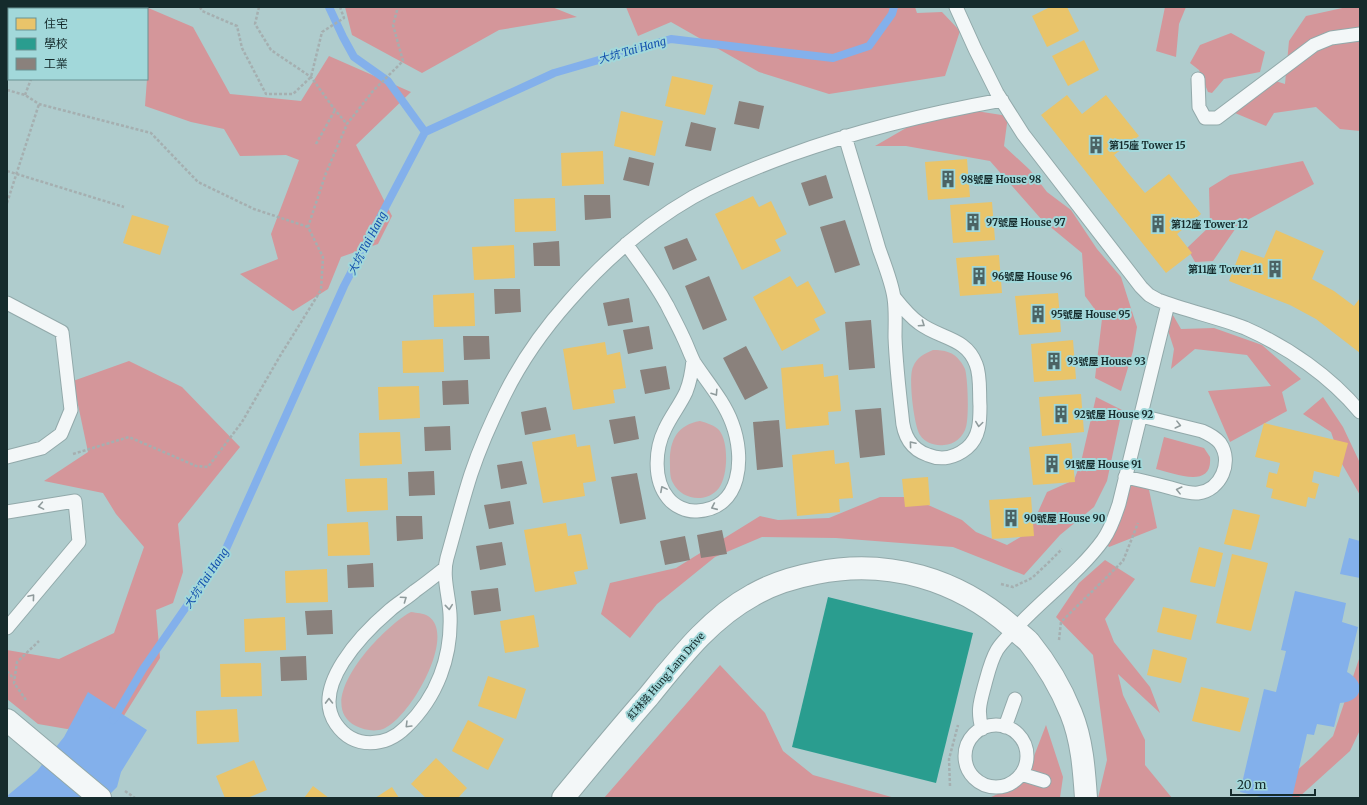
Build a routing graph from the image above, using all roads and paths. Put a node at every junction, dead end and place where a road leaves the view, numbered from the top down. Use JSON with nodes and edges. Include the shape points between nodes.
{"nodes":[{"id":1,"x":200,"y":7,"type":"edge"},
{"id":2,"x":259,"y":7,"type":"edge"},
{"id":3,"x":340,"y":7,"type":"edge"},
{"id":4,"x":398,"y":7,"type":"edge"},
{"id":5,"x":956,"y":7,"type":"edge"},
{"id":6,"x":1360,"y":34,"type":"edge"},
{"id":7,"x":311,"y":77,"type":"junction"},
{"id":8,"x":1198,"y":79,"type":"dead end"},
{"id":9,"x":31,"y":80,"type":"edge"},
{"id":10,"x":7,"y":90,"type":"edge"},
{"id":11,"x":26,"y":95,"type":"junction"},
{"id":12,"x":1002,"y":100,"type":"junction"},
{"id":13,"x":39,"y":104,"type":"junction"},
{"id":14,"x":335,"y":110,"type":"junction"},
{"id":15,"x":347,"y":124,"type":"junction"},
{"id":16,"x":845,"y":136,"type":"junction"},
{"id":17,"x":316,"y":144,"type":"dead end"},
{"id":18,"x":7,"y":171,"type":"edge"},
{"id":19,"x":16,"y":174,"type":"junction"},
{"id":20,"x":7,"y":203,"type":"edge"},
{"id":21,"x":124,"y":207,"type":"dead end"},
{"id":22,"x":308,"y":227,"type":"junction"},
{"id":23,"x":626,"y":244,"type":"junction"},
{"id":24,"x":894,"y":297,"type":"junction"},
{"id":25,"x":7,"y":303,"type":"edge"},
{"id":26,"x":1168,"y":304,"type":"junction"},
{"id":27,"x":693,"y":360,"type":"junction"},
{"id":28,"x":1360,"y":412,"type":"edge"},
{"id":29,"x":1141,"y":416,"type":"junction"},
{"id":30,"x":68,"y":455,"type":"dead end"},
{"id":31,"x":7,"y":457,"type":"edge"},
{"id":32,"x":1125,"y":476,"type":"junction"},
{"id":33,"x":7,"y":512,"type":"edge"},
{"id":34,"x":1138,"y":523,"type":"dead end"},
{"id":35,"x":1062,"y":549,"type":"dead end"},
{"id":36,"x":445,"y":568,"type":"junction"},
{"id":37,"x":999,"y":584,"type":"dead end"},
{"id":38,"x":7,"y":627,"type":"edge"},
{"id":39,"x":1014,"y":629,"type":"junction"},
{"id":40,"x":40,"y":640,"type":"dead end"},
{"id":41,"x":1059,"y":642,"type":"dead end"},
{"id":42,"x":7,"y":671,"type":"edge"},
{"id":43,"x":14,"y":679,"type":"junction"},
{"id":44,"x":1015,"y":699,"type":"dead end"},
{"id":45,"x":29,"y":705,"type":"dead end"},
{"id":46,"x":959,"y":722,"type":"dead end"},
{"id":47,"x":15,"y":726,"type":"edge"},
{"id":48,"x":1005,"y":727,"type":"junction"},
{"id":49,"x":982,"y":729,"type":"junction"},
{"id":50,"x":1021,"y":774,"type":"junction"},
{"id":51,"x":1044,"y":781,"type":"dead end"},
{"id":52,"x":950,"y":786,"type":"dead end"},
{"id":53,"x":126,"y":792,"type":"dead end"},
{"id":54,"x":100,"y":798,"type":"edge"},
{"id":55,"x":135,"y":798,"type":"edge"},
{"id":56,"x":563,"y":798,"type":"edge"},
{"id":57,"x":1086,"y":798,"type":"edge"}],
"edges":[{"from":1,"to":7,"type":"path","via":[[202,11],[237,26],[242,48],[266,94],[293,94]]},
{"from":2,"to":7,"type":"path","via":[[255,24],[271,50]]},
{"from":3,"to":7,"type":"path","via":[[344,18],[322,32]]},
{"from":4,"to":15,"type":"path","via":[[393,25],[403,61],[377,87]]},
{"from":5,"to":12,"type":"lane"},
{"from":6,"to":8,"type":"lane","via":[[1331,38],[1314,45],[1217,118],[1205,118],[1199,108]]},
{"from":7,"to":14,"type":"path"},
{"from":9,"to":11,"type":"path"},
{"from":10,"to":11,"type":"path"},
{"from":11,"to":13,"type":"path"},
{"from":12,"to":16,"type":"lane","via":[[923,115]]},
{"from":12,"to":26,"type":"lane","via":[[1023,134],[1133,279],[1149,295]]},
{"from":13,"to":19,"type":"path"},
{"from":13,"to":22,"type":"path","via":[[151,133],[198,182],[254,209]]},
{"from":14,"to":15,"type":"path"},
{"from":14,"to":17,"type":"path"},
{"from":15,"to":22,"type":"path","via":[[326,173]]},
{"from":16,"to":23,"type":"lane","via":[[732,177],[692,198]]},
{"from":16,"to":24,"type":"lane"},
{"from":18,"to":19,"type":"path"},
{"from":19,"to":20,"type":"path"},
{"from":19,"to":21,"type":"path"},
{"from":22,"to":30,"type":"path","via":[[322,257],[322,290],[242,422],[208,467],[196,466],[129,437]]},
{"from":23,"to":27,"type":"lane","via":[[666,304]]},
{"from":23,"to":36,"type":"lane","via":[[586,282],[556,316],[529,352],[506,391],[471,474]]},
{"from":24,"to":24,"type":"lane","one_way":true,"via":[[920,324],[963,345],[972,354],[977,365],[980,420],[978,434],[960,454],[947,458],[921,453],[911,444],[904,432],[898,379]]},
{"from":25,"to":31,"type":"lane","via":[[62,332],[71,410],[62,434],[42,448]]},
{"from":26,"to":28,"type":"lane","via":[[1245,328],[1284,347],[1319,372]]},
{"from":26,"to":29,"type":"lane"},
{"from":27,"to":27,"type":"lane","one_way":true,"via":[[726,410],[736,436],[736,482],[730,495],[720,505],[707,511],[679,507],[668,498],[660,486],[658,473],[659,444],[664,430],[687,391]]},
{"from":29,"to":32,"type":"lane"},
{"from":29,"to":32,"type":"lane","one_way":true,"via":[[1212,435],[1225,453],[1226,464],[1217,483],[1208,490],[1198,493]]},
{"from":32,"to":39,"type":"lane","via":[[1119,504],[1104,539],[1092,554]]},
{"from":38,"to":33,"type":"lane","one_way":true,"via":[[79,542],[75,500]]},
{"from":34,"to":41,"type":"path","via":[[1123,561],[1061,622]]},
{"from":35,"to":37,"type":"path","via":[[1032,578],[1013,587]]},
{"from":36,"to":36,"type":"lane","one_way":true,"via":[[450,636],[439,680],[429,700],[399,734],[387,741],[372,744],[346,735],[336,724],[330,711],[329,697],[332,683],[344,661],[375,623]]},
{"from":39,"to":49,"type":"lane","via":[[1000,644],[990,664],[979,705]]},
{"from":39,"to":56,"type":"street","name":"紅林路 Hung Lam Drive","via":[[996,613],[960,590],[920,575],[877,568],[834,569],[793,578],[753,595],[718,618],[687,649]]},
{"from":39,"to":57,"type":"street","name":"紅林路 Hung Lam Drive","via":[[1028,641],[1054,676],[1072,714],[1083,756]]},
{"from":40,"to":43,"type":"path","via":[[17,662]]},
{"from":42,"to":43,"type":"path"},
{"from":43,"to":45,"type":"path"},
{"from":44,"to":48,"type":"lane"},
{"from":46,"to":52,"type":"path","via":[[950,759]]},
{"from":47,"to":54,"type":"street"},
{"from":48,"to":49,"type":"lane","via":[[996,725]]},
{"from":48,"to":50,"type":"lane","via":[[1014,731],[1026,747],[1027,756]]},
{"from":49,"to":50,"type":"lane","via":[[971,738],[966,748],[965,759],[974,778],[993,787],[1014,782]]},
{"from":50,"to":51,"type":"lane"},
{"from":53,"to":55,"type":"path"}]}
